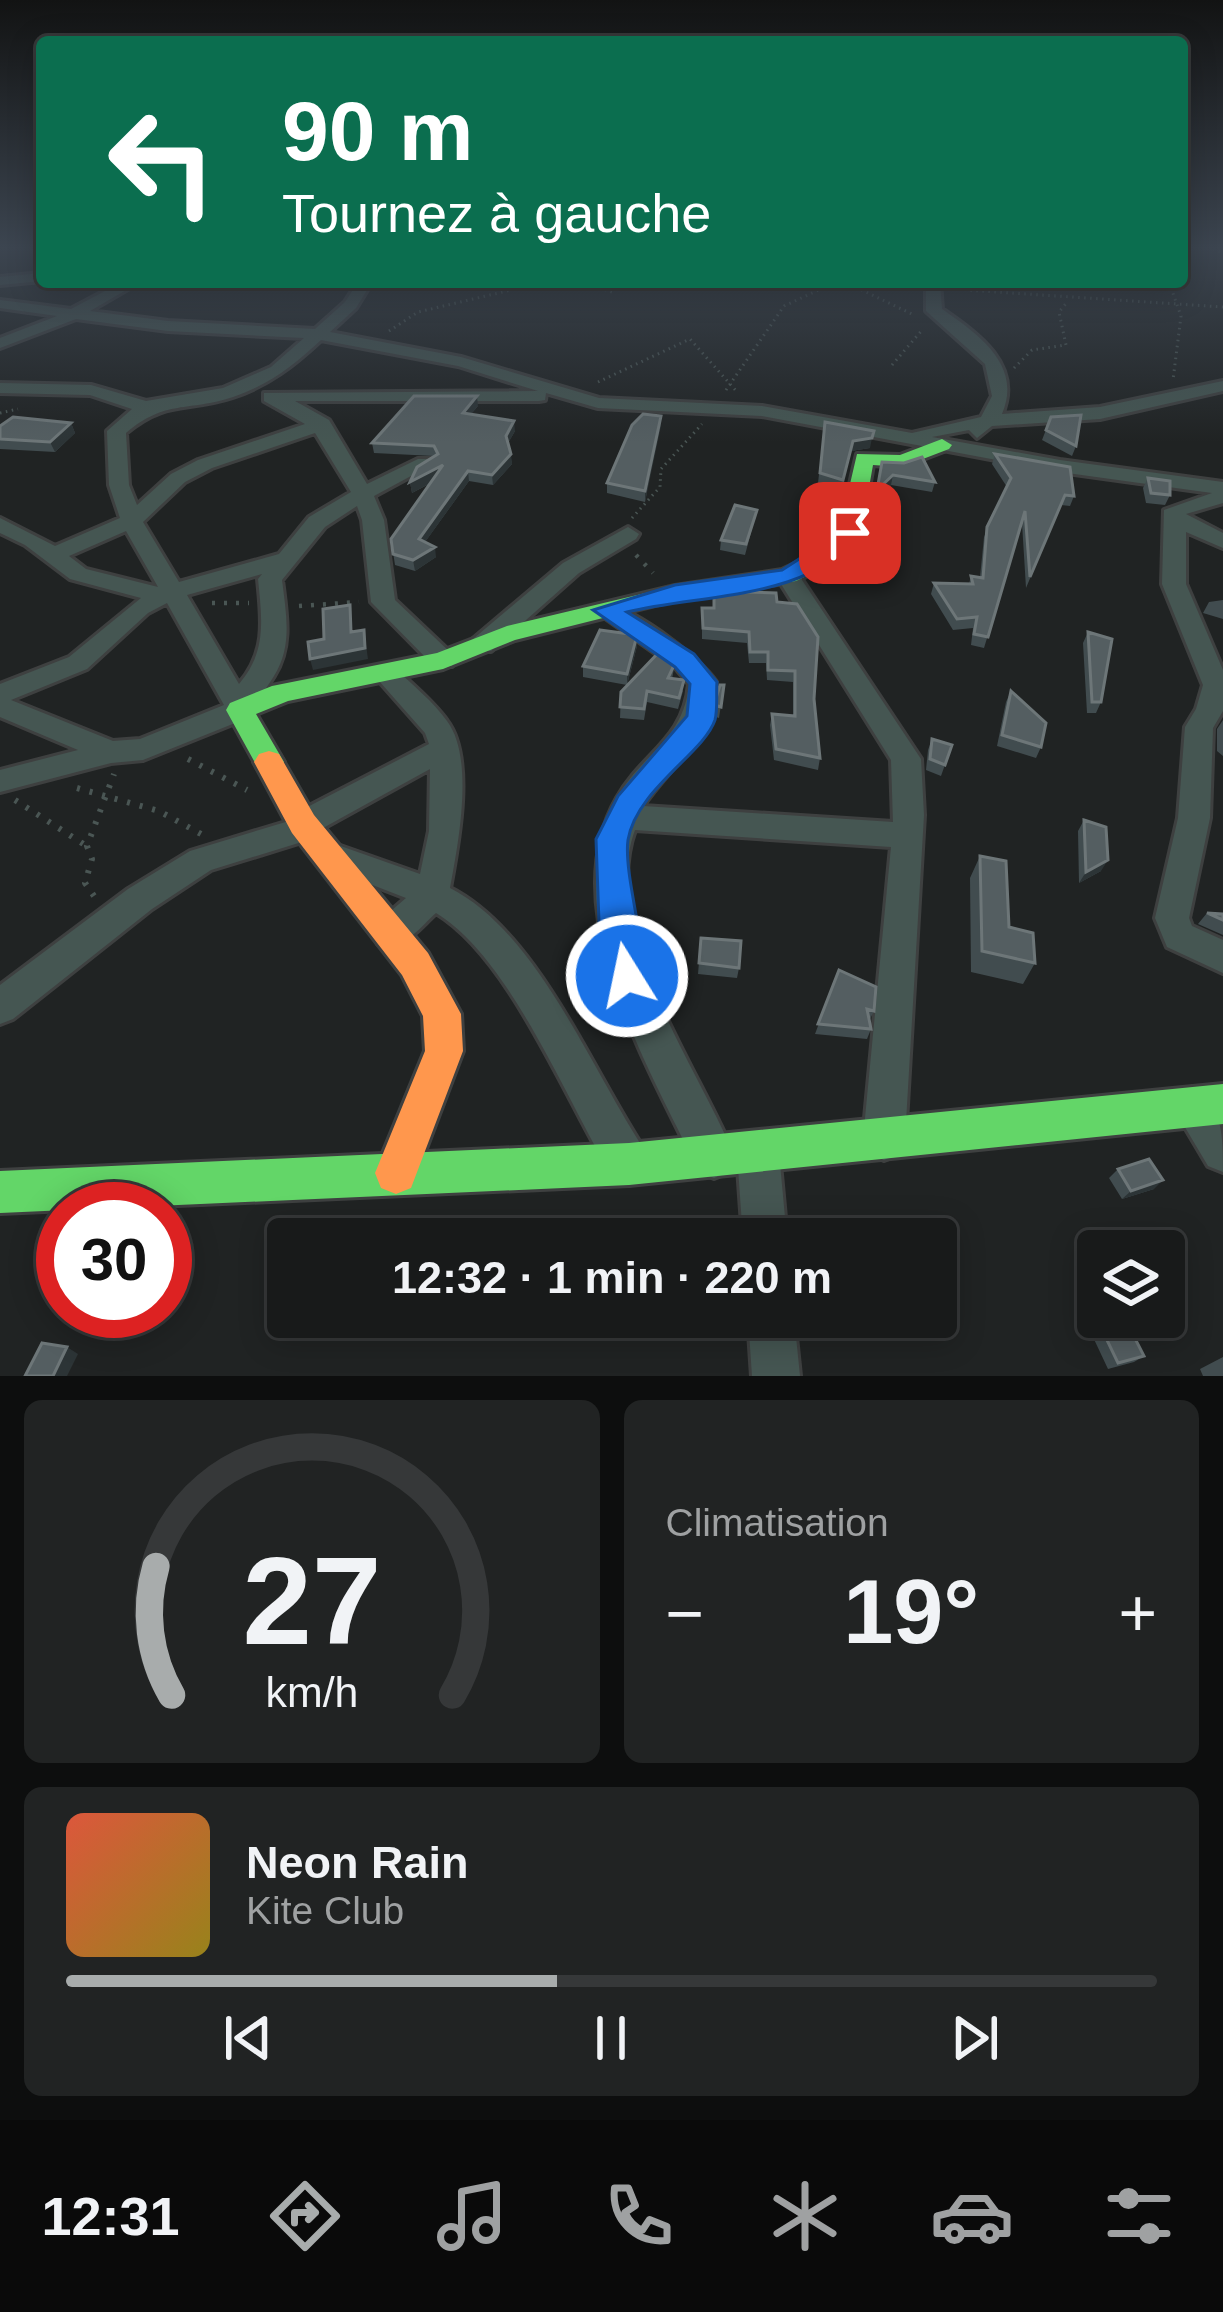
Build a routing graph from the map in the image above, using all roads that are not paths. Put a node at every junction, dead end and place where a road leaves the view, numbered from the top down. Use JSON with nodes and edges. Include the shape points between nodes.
{"nodes":[{"id":1,"x":31,"y":313,"type":"edge"},
{"id":2,"x":75,"y":313,"type":"edge"},
{"id":3,"x":93,"y":313,"type":"edge"},
{"id":4,"x":341,"y":313,"type":"edge"},
{"id":5,"x":937,"y":313,"type":"edge"},
{"id":6,"x":316,"y":334,"type":"junction"},
{"id":7,"x":1,"y":343,"type":"edge"},
{"id":8,"x":285,"y":361,"type":"junction"},
{"id":9,"x":1223,"y":386,"type":"edge"},
{"id":10,"x":0,"y":388,"type":"edge"},
{"id":11,"x":580,"y":393,"type":"junction"},
{"id":12,"x":346,"y":394,"type":"junction"},
{"id":13,"x":277,"y":396,"type":"junction"},
{"id":14,"x":190,"y":400,"type":"junction"},
{"id":15,"x":146,"y":407,"type":"junction"},
{"id":16,"x":988,"y":421,"type":"junction"},
{"id":17,"x":325,"y":426,"type":"junction"},
{"id":18,"x":899,"y":436,"type":"junction"},
{"id":19,"x":947,"y":446,"type":"junction"},
{"id":20,"x":425,"y":464,"type":"edge"},
{"id":21,"x":1223,"y":492,"type":"edge"},
{"id":22,"x":362,"y":494,"type":"junction"},
{"id":23,"x":1174,"y":519,"type":"junction"},
{"id":24,"x":132,"y":520,"type":"junction"},
{"id":25,"x":0,"y":525,"type":"edge"},
{"id":26,"x":628,"y":534,"type":"road end"},
{"id":27,"x":1223,"y":541,"type":"edge"},
{"id":28,"x":54,"y":557,"type":"junction"},
{"id":29,"x":282,"y":560,"type":"junction"},
{"id":30,"x":788,"y":576,"type":"junction"},
{"id":31,"x":172,"y":597,"type":"junction"},
{"id":32,"x":606,"y":610,"type":"junction"},
{"id":33,"x":482,"y":645,"type":"junction"},
{"id":34,"x":443,"y":660,"type":"junction"},
{"id":35,"x":385,"y":674,"type":"junction"},
{"id":36,"x":1220,"y":683,"type":"edge"},
{"id":37,"x":0,"y":694,"type":"edge"},
{"id":38,"x":0,"y":706,"type":"edge"},
{"id":39,"x":239,"y":706,"type":"junction"},
{"id":40,"x":445,"y":748,"type":"junction"},
{"id":41,"x":119,"y":753,"type":"junction"},
{"id":42,"x":7,"y":785,"type":"edge"},
{"id":43,"x":623,"y":817,"type":"junction"},
{"id":44,"x":908,"y":835,"type":"junction"},
{"id":45,"x":312,"y":836,"type":"junction"},
{"id":46,"x":432,"y":895,"type":"junction"},
{"id":47,"x":390,"y":932,"type":"junction"},
{"id":48,"x":1223,"y":957,"type":"edge"},
{"id":49,"x":0,"y":1006,"type":"edge"},
{"id":50,"x":1208,"y":1105,"type":"edge"},
{"id":51,"x":884,"y":1139,"type":"junction"},
{"id":52,"x":1223,"y":1151,"type":"edge"},
{"id":53,"x":758,"y":1153,"type":"junction"},
{"id":54,"x":714,"y":1157,"type":"junction"},
{"id":55,"x":629,"y":1164,"type":"junction"},
{"id":56,"x":396,"y":1173,"type":"junction"},
{"id":57,"x":0,"y":1192,"type":"edge"},
{"id":58,"x":763,"y":1218,"type":"edge"},
{"id":59,"x":773,"y":1338,"type":"edge"},
{"id":60,"x":776,"y":1376,"type":"edge"}],
"edges":[{"from":1,"to":7,"type":"street"},
{"from":2,"to":7,"type":"street"},
{"from":3,"to":6,"type":"street"},
{"from":4,"to":6,"type":"street"},
{"from":5,"to":16,"type":"street","via":[[985,346],[998,375]]},
{"from":6,"to":8,"type":"street"},
{"from":6,"to":11,"type":"street"},
{"from":8,"to":13,"type":"street"},
{"from":8,"to":14,"type":"street","via":[[250,386]]},
{"from":9,"to":16,"type":"street","via":[[1100,413]]},
{"from":10,"to":15,"type":"street","via":[[91,390]]},
{"from":11,"to":12,"type":"street"},
{"from":11,"to":18,"type":"street","via":[[636,408],[755,410]]},
{"from":12,"to":13,"type":"street"},
{"from":12,"to":17,"type":"street"},
{"from":13,"to":14,"type":"street"},
{"from":13,"to":17,"type":"street"},
{"from":14,"to":15,"type":"street"},
{"from":15,"to":24,"type":"street","via":[[116,431],[119,485]]},
{"from":16,"to":18,"type":"street"},
{"from":16,"to":19,"type":"street"},
{"from":17,"to":22,"type":"street"},
{"from":17,"to":24,"type":"street","via":[[205,464]]},
{"from":18,"to":19,"type":"street"},
{"from":19,"to":21,"type":"street"},
{"from":19,"to":30,"type":"street","via":[[902,461],[864,458],[850,533]]},
{"from":20,"to":22,"type":"street"},
{"from":21,"to":23,"type":"street","via":[[1175,510]]},
{"from":22,"to":29,"type":"street","via":[[317,522]]},
{"from":22,"to":34,"type":"street","via":[[374,520],[383,602]]},
{"from":23,"to":27,"type":"street"},
{"from":23,"to":36,"type":"street","via":[[1174,584]]},
{"from":24,"to":28,"type":"street"},
{"from":24,"to":31,"type":"street"},
{"from":25,"to":28,"type":"street"},
{"from":26,"to":33,"type":"street","via":[[571,568]]},
{"from":28,"to":31,"type":"street","via":[[78,574]]},
{"from":29,"to":31,"type":"street"},
{"from":29,"to":39,"type":"street","via":[[270,579],[279,634],[274,660]]},
{"from":30,"to":32,"type":"street"},
{"from":30,"to":44,"type":"street","via":[[906,759]]},
{"from":31,"to":37,"type":"street","via":[[140,608],[79,663]]},
{"from":31,"to":39,"type":"street"},
{"from":32,"to":33,"type":"street"},
{"from":32,"to":43,"type":"street","via":[[704,682],[700,720],[657,764]]},
{"from":33,"to":34,"type":"street"},
{"from":34,"to":35,"type":"street"},
{"from":35,"to":39,"type":"street"},
{"from":35,"to":40,"type":"street"},
{"from":36,"to":48,"type":"street","via":[[1198,727],[1194,818],[1172,919],[1179,937]]},
{"from":38,"to":41,"type":"street"},
{"from":39,"to":41,"type":"street"},
{"from":39,"to":45,"type":"street"},
{"from":40,"to":45,"type":"street"},
{"from":40,"to":46,"type":"street","via":[[446,831]]},
{"from":41,"to":42,"type":"street"},
{"from":43,"to":44,"type":"street"},
{"from":43,"to":54,"type":"street","via":[[612,839],[627,976]]},
{"from":44,"to":51,"type":"street"},
{"from":45,"to":46,"type":"street"},
{"from":45,"to":47,"type":"street"},
{"from":45,"to":49,"type":"street","via":[[201,860]]},
{"from":46,"to":47,"type":"street"},
{"from":46,"to":55,"type":"street","via":[[463,912],[506,955]]},
{"from":47,"to":56,"type":"street","via":[[442,1014],[445,1051]]},
{"from":50,"to":51,"type":"street"},
{"from":50,"to":52,"type":"street"},
{"from":51,"to":53,"type":"street"},
{"from":53,"to":54,"type":"street"},
{"from":53,"to":58,"type":"street"},
{"from":54,"to":55,"type":"street"},
{"from":55,"to":56,"type":"street"},
{"from":56,"to":57,"type":"street"},
{"from":59,"to":60,"type":"street"}]}
